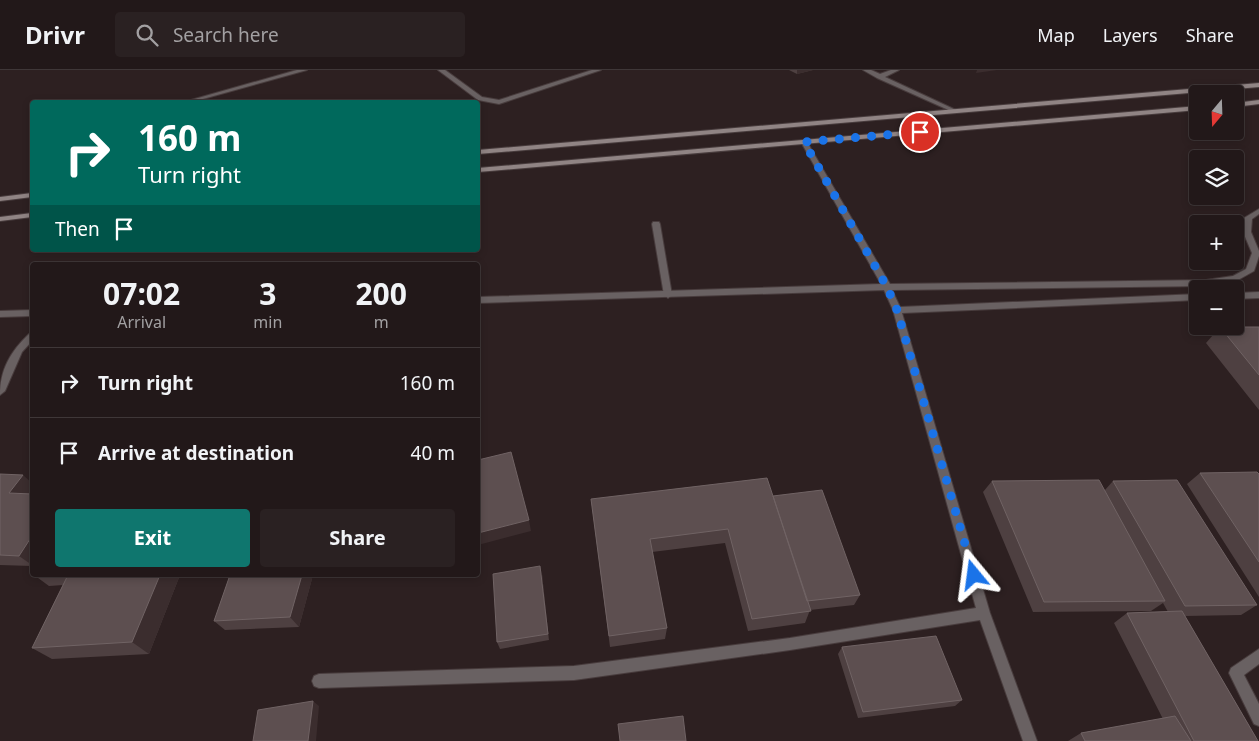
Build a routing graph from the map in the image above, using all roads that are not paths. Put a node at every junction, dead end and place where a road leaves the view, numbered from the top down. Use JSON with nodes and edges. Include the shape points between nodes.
{"nodes":[{"id":1,"x":304,"y":70,"type":"edge"},
{"id":2,"x":440,"y":70,"type":"edge"},
{"id":3,"x":598,"y":70,"type":"edge"},
{"id":4,"x":866,"y":70,"type":"edge"},
{"id":5,"x":896,"y":70,"type":"edge"},
{"id":6,"x":879,"y":77,"type":"junction"},
{"id":7,"x":1259,"y":85,"type":"edge"},
{"id":8,"x":206,"y":100,"type":"edge"},
{"id":9,"x":1259,"y":102,"type":"edge"},
{"id":10,"x":1244,"y":103,"type":"edge"},
{"id":11,"x":1189,"y":109,"type":"edge"},
{"id":12,"x":955,"y":111,"type":"junction"},
{"id":13,"x":804,"y":142,"type":"junction"},
{"id":14,"x":480,"y":152,"type":"edge"},
{"id":15,"x":480,"y":170,"type":"edge"},
{"id":16,"x":30,"y":195,"type":"edge"},
{"id":17,"x":0,"y":199,"type":"edge"},
{"id":18,"x":1259,"y":211,"type":"edge"},
{"id":19,"x":30,"y":215,"type":"edge"},
{"id":20,"x":0,"y":219,"type":"edge"},
{"id":21,"x":656,"y":224,"type":"dead end"},
{"id":22,"x":887,"y":287,"type":"junction"},
{"id":23,"x":668,"y":295,"type":"junction"},
{"id":24,"x":1259,"y":295,"type":"edge"},
{"id":25,"x":1244,"y":296,"type":"edge"},
{"id":26,"x":1189,"y":297,"type":"edge"},
{"id":27,"x":480,"y":300,"type":"edge"},
{"id":28,"x":897,"y":310,"type":"junction"},
{"id":29,"x":30,"y":313,"type":"edge"},
{"id":30,"x":0,"y":314,"type":"edge"},
{"id":31,"x":30,"y":338,"type":"edge"},
{"id":32,"x":0,"y":392,"type":"edge"},
{"id":33,"x":984,"y":612,"type":"junction"},
{"id":34,"x":1259,"y":656,"type":"edge"},
{"id":35,"x":319,"y":681,"type":"dead end"},
{"id":36,"x":1259,"y":719,"type":"edge"},
{"id":37,"x":1030,"y":741,"type":"edge"}],
"edges":[{"from":1,"to":8,"type":"street"},
{"from":2,"to":3,"type":"street","via":[[480,99],[500,102]]},
{"from":4,"to":6,"type":"street"},
{"from":5,"to":6,"type":"street"},
{"from":6,"to":12,"type":"street"},
{"from":7,"to":12,"type":"main road"},
{"from":9,"to":10,"type":"main road"},
{"from":11,"to":13,"type":"main road"},
{"from":12,"to":14,"type":"main road"},
{"from":13,"to":15,"type":"main road"},
{"from":13,"to":22,"type":"street"},
{"from":16,"to":17,"type":"main road"},
{"from":18,"to":22,"type":"street","via":[[1248,218],[1247,232],[1256,253],[1250,271],[1235,278],[1206,283]]},
{"from":19,"to":20,"type":"main road"},
{"from":21,"to":23,"type":"street"},
{"from":22,"to":23,"type":"street"},
{"from":22,"to":28,"type":"street"},
{"from":23,"to":27,"type":"street"},
{"from":24,"to":25,"type":"street"},
{"from":26,"to":28,"type":"street"},
{"from":28,"to":33,"type":"street"},
{"from":29,"to":30,"type":"street"},
{"from":31,"to":32,"type":"street","via":[[18,350]]},
{"from":33,"to":35,"type":"street","via":[[790,644],[574,673]]},
{"from":33,"to":37,"type":"street"},
{"from":34,"to":36,"type":"street","via":[[1236,673]]}]}
